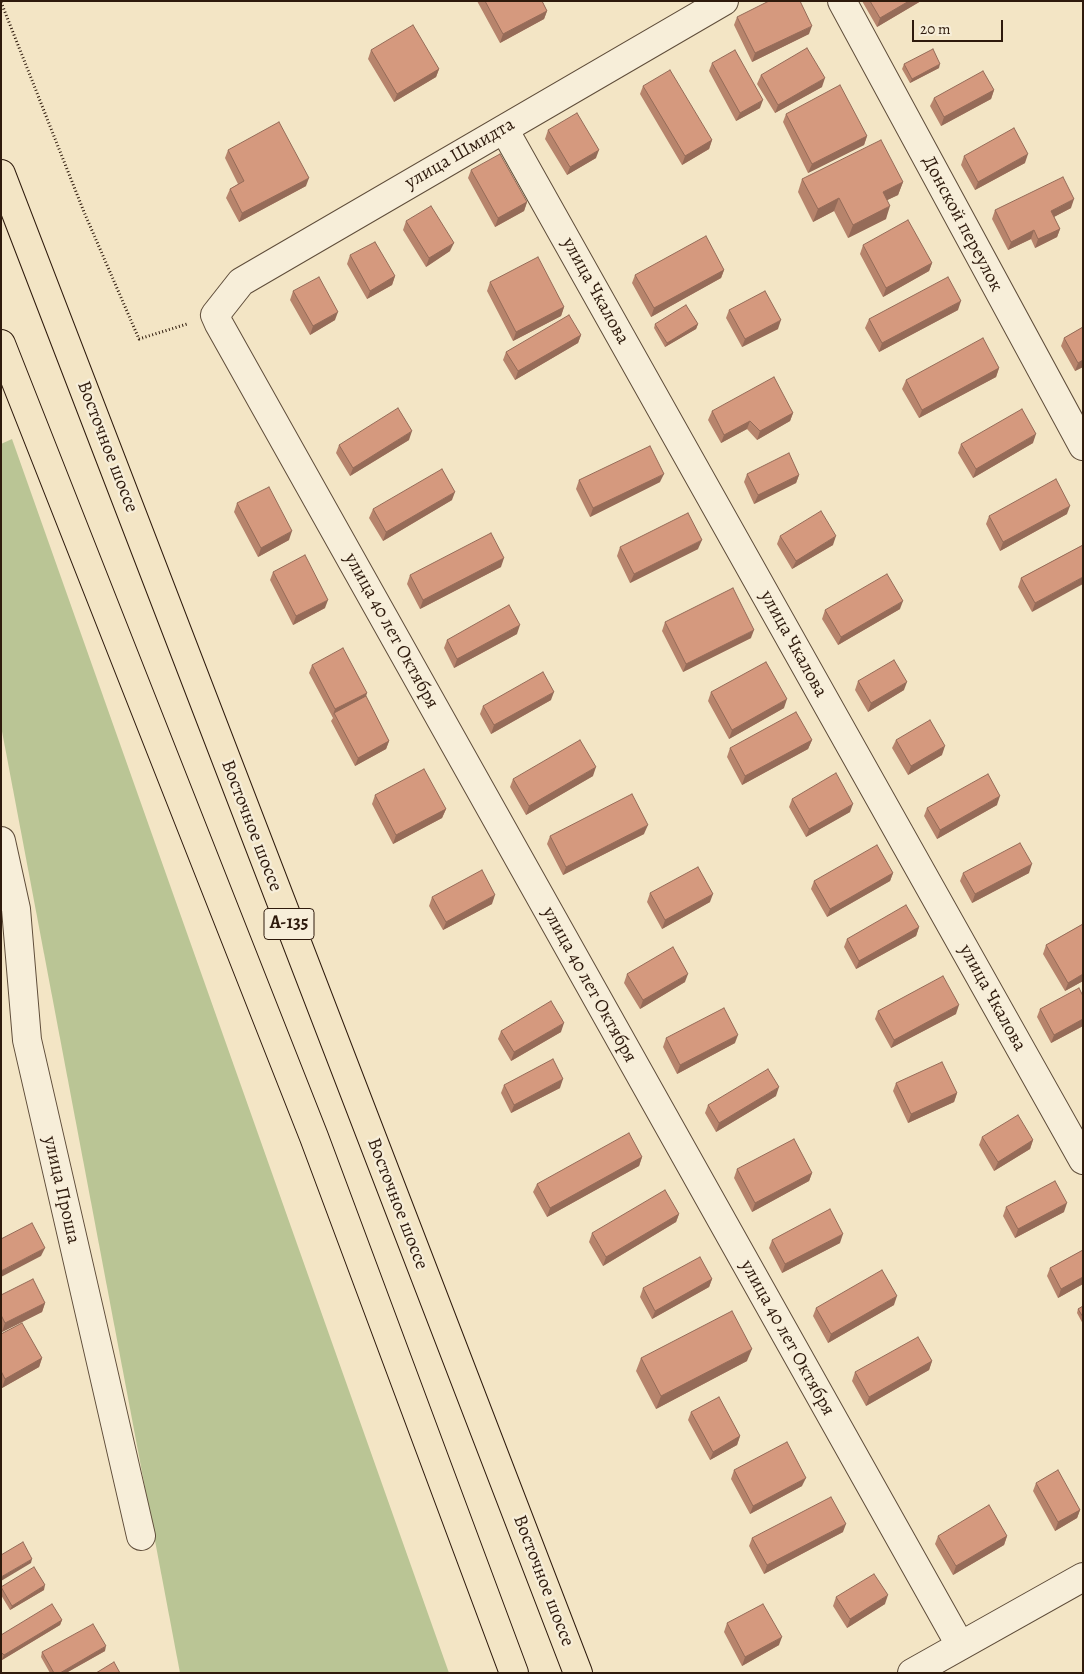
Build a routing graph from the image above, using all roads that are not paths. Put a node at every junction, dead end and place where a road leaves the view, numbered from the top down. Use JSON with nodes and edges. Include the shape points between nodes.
{"nodes":[{"id":1,"x":724,"y":1,"type":"edge"},
{"id":2,"x":842,"y":1,"type":"edge"},
{"id":3,"x":504,"y":128,"type":"junction"},
{"id":4,"x":1,"y":174,"type":"edge"},
{"id":5,"x":217,"y":320,"type":"joint"},
{"id":6,"x":1,"y":344,"type":"edge"},
{"id":7,"x":1083,"y":446,"type":"edge"},
{"id":8,"x":1,"y":841,"type":"edge"},
{"id":9,"x":1083,"y":1160,"type":"edge"},
{"id":10,"x":141,"y":1536,"type":"dead end"},
{"id":11,"x":1083,"y":1577,"type":"edge"},
{"id":12,"x":960,"y":1645,"type":"junction"},
{"id":13,"x":514,"y":1673,"type":"edge"},
{"id":14,"x":578,"y":1673,"type":"edge"},
{"id":15,"x":912,"y":1673,"type":"edge"}],
"edges":[{"from":1,"to":3,"type":"street","name":"улица Шмидта"},
{"from":2,"to":7,"type":"street","name":"Донской переулок"},
{"from":3,"to":5,"type":"street","name":"улица Шмидта","via":[[241,282]]},
{"from":3,"to":9,"type":"street","name":"улица Чкалова"},
{"from":4,"to":14,"type":"highway","name":"Восточное шоссе","number":"А-135"},
{"from":5,"to":12,"type":"street","name":"улица 40 лет Октября"},
{"from":6,"to":13,"type":"highway","number":"А-135","via":[[314,1137]]},
{"from":8,"to":10,"type":"street","name":"улица Проша","via":[[16,908],[27,1040]]},
{"from":11,"to":12,"type":"street"},
{"from":12,"to":15,"type":"street"}]}
